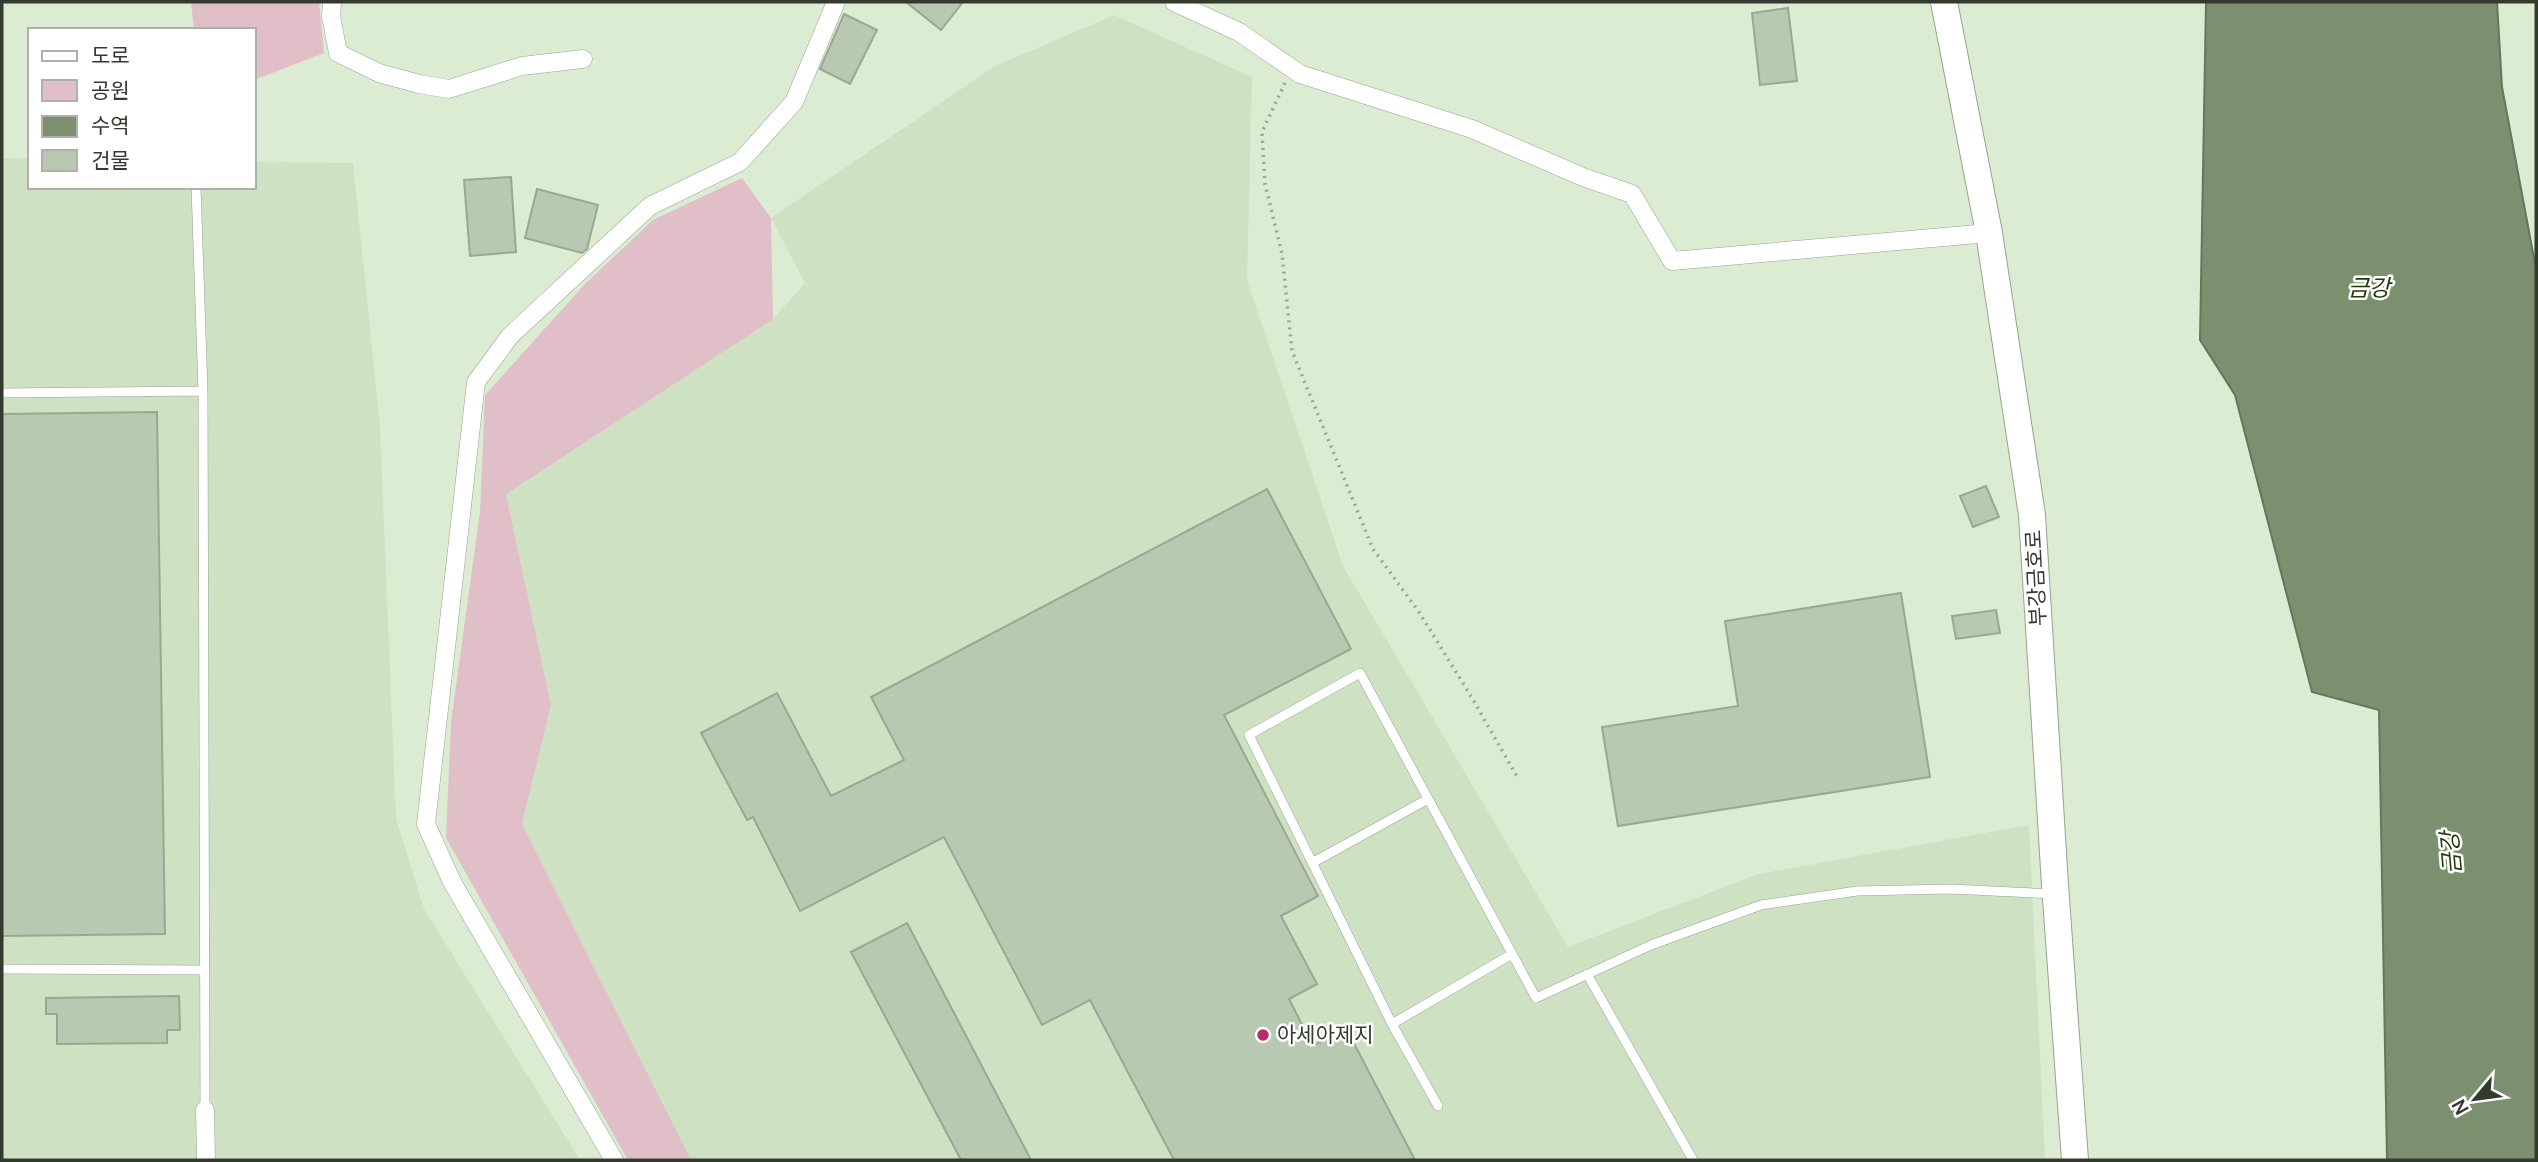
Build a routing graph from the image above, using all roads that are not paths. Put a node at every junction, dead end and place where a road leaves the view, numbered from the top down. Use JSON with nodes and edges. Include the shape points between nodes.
{"nodes":[{"id":1,"x":332,"y":2,"type":"edge"},
{"id":2,"x":836,"y":2,"type":"edge"},
{"id":3,"x":1174,"y":2,"type":"edge"},
{"id":4,"x":1944,"y":2,"type":"edge"},
{"id":5,"x":583,"y":59,"type":"dead end"},
{"id":6,"x":196,"y":189,"type":"edge"},
{"id":7,"x":1989,"y":233,"type":"junction"},
{"id":8,"x":203,"y":391,"type":"junction"},
{"id":9,"x":2,"y":393,"type":"edge"},
{"id":10,"x":1428,"y":799,"type":"junction"},
{"id":11,"x":1312,"y":863,"type":"junction"},
{"id":12,"x":2056,"y":895,"type":"junction"},
{"id":13,"x":1512,"y":954,"type":"junction"},
{"id":14,"x":2,"y":969,"type":"edge"},
{"id":15,"x":204,"y":970,"type":"junction"},
{"id":16,"x":1587,"y":974,"type":"junction"},
{"id":17,"x":1392,"y":1024,"type":"junction"},
{"id":18,"x":1438,"y":1105,"type":"dead end"},
{"id":19,"x":205,"y":1110,"type":"joint"},
{"id":20,"x":206,"y":1160,"type":"edge"},
{"id":21,"x":614,"y":1160,"type":"edge"},
{"id":22,"x":1693,"y":1160,"type":"edge"},
{"id":23,"x":2075,"y":1160,"type":"edge"}],
"edges":[{"from":1,"to":5,"type":"street","via":[[338,53],[379,73],[419,84],[449,89],[522,66]]},
{"from":2,"to":21,"type":"street","via":[[794,102],[740,162],[650,206],[510,336],[476,382],[426,824],[452,882]]},
{"from":3,"to":7,"type":"street","via":[[1239,32],[1300,74],[1472,129],[1632,194],[1672,261]]},
{"from":4,"to":7,"type":"street","name":"부강금호로"},
{"from":6,"to":8,"type":"lane"},
{"from":7,"to":12,"type":"street","name":"부강금호로","via":[[2032,515]]},
{"from":8,"to":9,"type":"lane"},
{"from":8,"to":15,"type":"lane"},
{"from":10,"to":11,"type":"lane"},
{"from":10,"to":11,"type":"lane","via":[[1360,673],[1271,722],[1249,735]]},
{"from":10,"to":13,"type":"lane"},
{"from":11,"to":17,"type":"lane"},
{"from":12,"to":16,"type":"lane","via":[[1951,889],[1857,891],[1761,905]]},
{"from":12,"to":23,"type":"street","name":"부강금호로"},
{"from":13,"to":16,"type":"lane","via":[[1536,998]]},
{"from":13,"to":17,"type":"lane"},
{"from":14,"to":15,"type":"lane"},
{"from":15,"to":19,"type":"lane"},
{"from":16,"to":22,"type":"lane"},
{"from":17,"to":18,"type":"lane"},
{"from":19,"to":20,"type":"street"}]}
